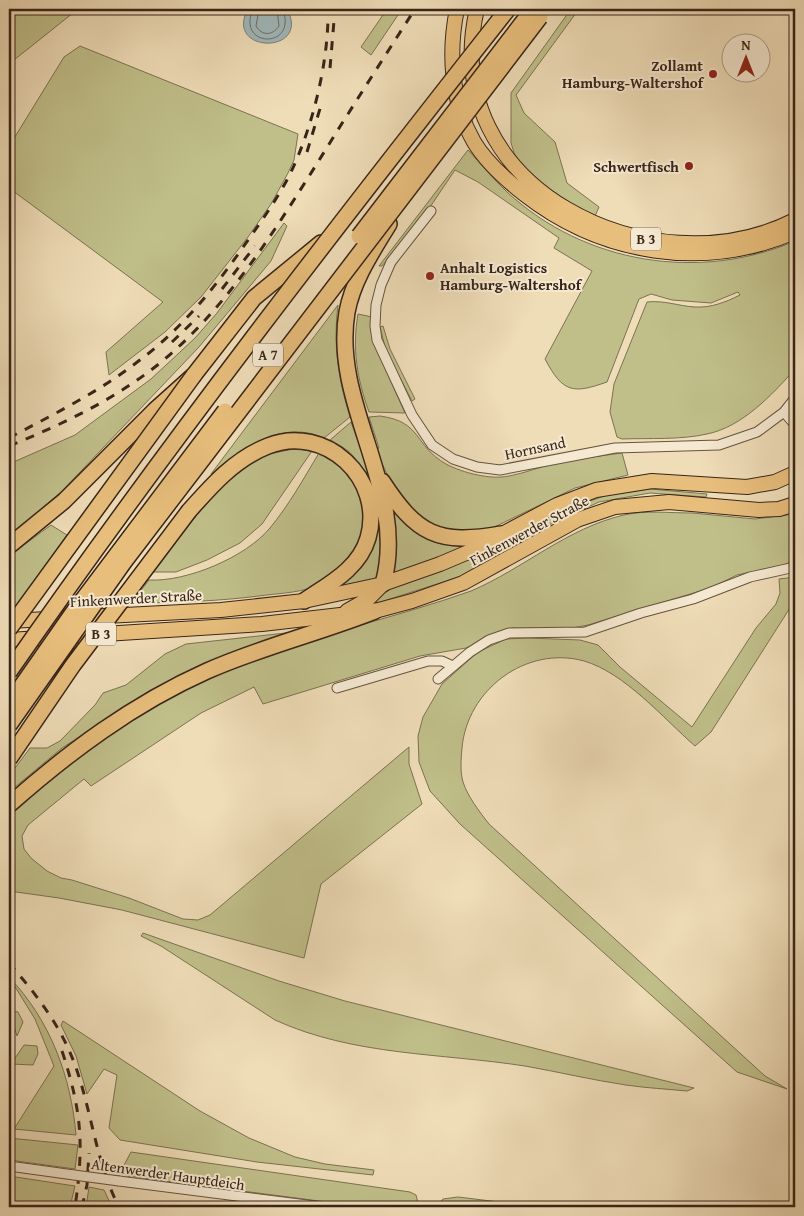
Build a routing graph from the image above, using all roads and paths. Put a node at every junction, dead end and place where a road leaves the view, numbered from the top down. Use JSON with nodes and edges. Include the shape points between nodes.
{"nodes":[{"id":1,"x":457,"y":9,"type":"edge"},
{"id":2,"x":477,"y":9,"type":"edge"},
{"id":3,"x":508,"y":9,"type":"edge"},
{"id":4,"x":533,"y":9,"type":"edge"},
{"id":5,"x":546,"y":9,"type":"edge"},
{"id":6,"x":411,"y":186,"type":"junction"},
{"id":7,"x":431,"y":211,"type":"dead end"},
{"id":8,"x":795,"y":220,"type":"edge"},
{"id":9,"x":795,"y":232,"type":"edge"},
{"id":10,"x":326,"y":239,"type":"junction"},
{"id":11,"x":194,"y":375,"type":"junction"},
{"id":12,"x":795,"y":398,"type":"edge"},
{"id":13,"x":784,"y":412,"type":"junction"},
{"id":14,"x":795,"y":425,"type":"edge"},
{"id":15,"x":376,"y":471,"type":"junction"},
{"id":16,"x":795,"y":473,"type":"edge"},
{"id":17,"x":795,"y":504,"type":"edge"},
{"id":18,"x":501,"y":534,"type":"junction"},
{"id":19,"x":10,"y":546,"type":"edge"},
{"id":20,"x":795,"y":567,"type":"edge"},
{"id":21,"x":384,"y":584,"type":"junction"},
{"id":22,"x":304,"y":600,"type":"junction"},
{"id":23,"x":374,"y":611,"type":"junction"},
{"id":24,"x":342,"y":614,"type":"junction"},
{"id":25,"x":9,"y":621,"type":"edge"},
{"id":26,"x":9,"y":629,"type":"edge"},
{"id":27,"x":9,"y":640,"type":"edge"},
{"id":28,"x":453,"y":666,"type":"junction"},
{"id":29,"x":9,"y":672,"type":"edge"},
{"id":30,"x":438,"y":679,"type":"dead end"},
{"id":31,"x":337,"y":688,"type":"dead end"},
{"id":32,"x":9,"y":704,"type":"edge"},
{"id":33,"x":9,"y":725,"type":"edge"},
{"id":34,"x":9,"y":759,"type":"edge"},
{"id":35,"x":9,"y":805,"type":"edge"},
{"id":36,"x":9,"y":1166,"type":"edge"},
{"id":37,"x":240,"y":1197,"type":"junction"},
{"id":38,"x":239,"y":1207,"type":"edge"},
{"id":39,"x":323,"y":1207,"type":"edge"}],
"edges":[{"from":1,"to":9,"type":"main road","number":"B 3","via":[[452,54],[460,106],[474,141],[489,162],[532,200],[574,226],[614,242],[680,254],[718,253],[752,247]]},
{"from":2,"to":8,"type":"main road","number":"B 3","via":[[471,51],[476,94],[492,134],[515,167],[543,193],[572,213],[603,227],[649,239],[687,243],[733,240]]},
{"from":3,"to":10,"type":"highway","number":"A 7","bridge":true},
{"from":4,"to":32,"type":"highway","number":"A 7","bridge":true,"via":[[160,496]]},
{"from":5,"to":6,"type":"highway","number":"A 7","bridge":true},
{"from":6,"to":15,"type":"highway","bridge":true,"via":[[367,261],[353,290],[347,313],[347,372]]},
{"from":6,"to":33,"type":"highway","number":"A 7","bridge":true,"via":[[124,562]]},
{"from":7,"to":13,"type":"street","name":"Hornsand","via":[[392,262],[381,284],[376,326],[377,340],[412,415],[432,445],[444,453],[464,463],[500,470],[615,448],[719,445],[757,432]]},
{"from":10,"to":11,"type":"highway","via":[[254,298]]},
{"from":10,"to":29,"type":"highway","number":"A 7","bridge":true,"via":[[120,516]]},
{"from":11,"to":19,"type":"highway","bridge":true,"via":[[154,410],[64,501]]},
{"from":11,"to":26,"type":"highway","bridge":true},
{"from":12,"to":13,"type":"street","name":"Hornsand"},
{"from":13,"to":14,"type":"street"},
{"from":15,"to":18,"type":"highway","via":[[409,518],[428,532],[465,539]]},
{"from":15,"to":21,"type":"highway","via":[[387,535]]},
{"from":16,"to":18,"type":"main road","name":"Finkenwerder Straße","number":"B 3","via":[[775,482],[748,487],[652,481],[611,486],[557,505]]},
{"from":17,"to":23,"type":"main road","name":"Finkenwerder Straße","number":"B 3","via":[[759,510],[669,502],[615,507],[577,520],[463,583]]},
{"from":18,"to":21,"type":"main road","name":"Finkenwerder Straße","number":"B 3","via":[[440,564]]},
{"from":20,"to":28,"type":"street","via":[[750,577],[693,599],[641,612],[585,632],[509,633],[489,640]]},
{"from":21,"to":22,"type":"main road","name":"Finkenwerder Straße","number":"B 3"},
{"from":21,"to":24,"type":"main road","name":"Finkenwerder Straße","via":[[368,599]]},
{"from":22,"to":25,"type":"main road","name":"Finkenwerder Straße","number":"B 3","via":[[221,610]]},
{"from":22,"to":34,"type":"highway","bridge":true,"via":[[344,574],[354,563],[368,538],[369,504],[362,483],[350,464],[335,452],[316,443],[285,441],[254,452],[228,470],[189,511],[130,587]]},
{"from":23,"to":24,"type":"main road","name":"Finkenwerder Straße","number":"B 3"},
{"from":23,"to":35,"type":"highway","via":[[207,672],[153,698],[75,749]]},
{"from":24,"to":27,"type":"main road","name":"Finkenwerder Straße","number":"B 3","via":[[262,624]]},
{"from":28,"to":30,"type":"street"},
{"from":28,"to":31,"type":"street","via":[[442,661],[428,661]]},
{"from":36,"to":37,"type":"street","name":"Altenwerder Hauptdeich","bridge":true},
{"from":37,"to":38,"type":"street"},
{"from":37,"to":39,"type":"street","name":"Altenwerder Hauptdeich"}]}
